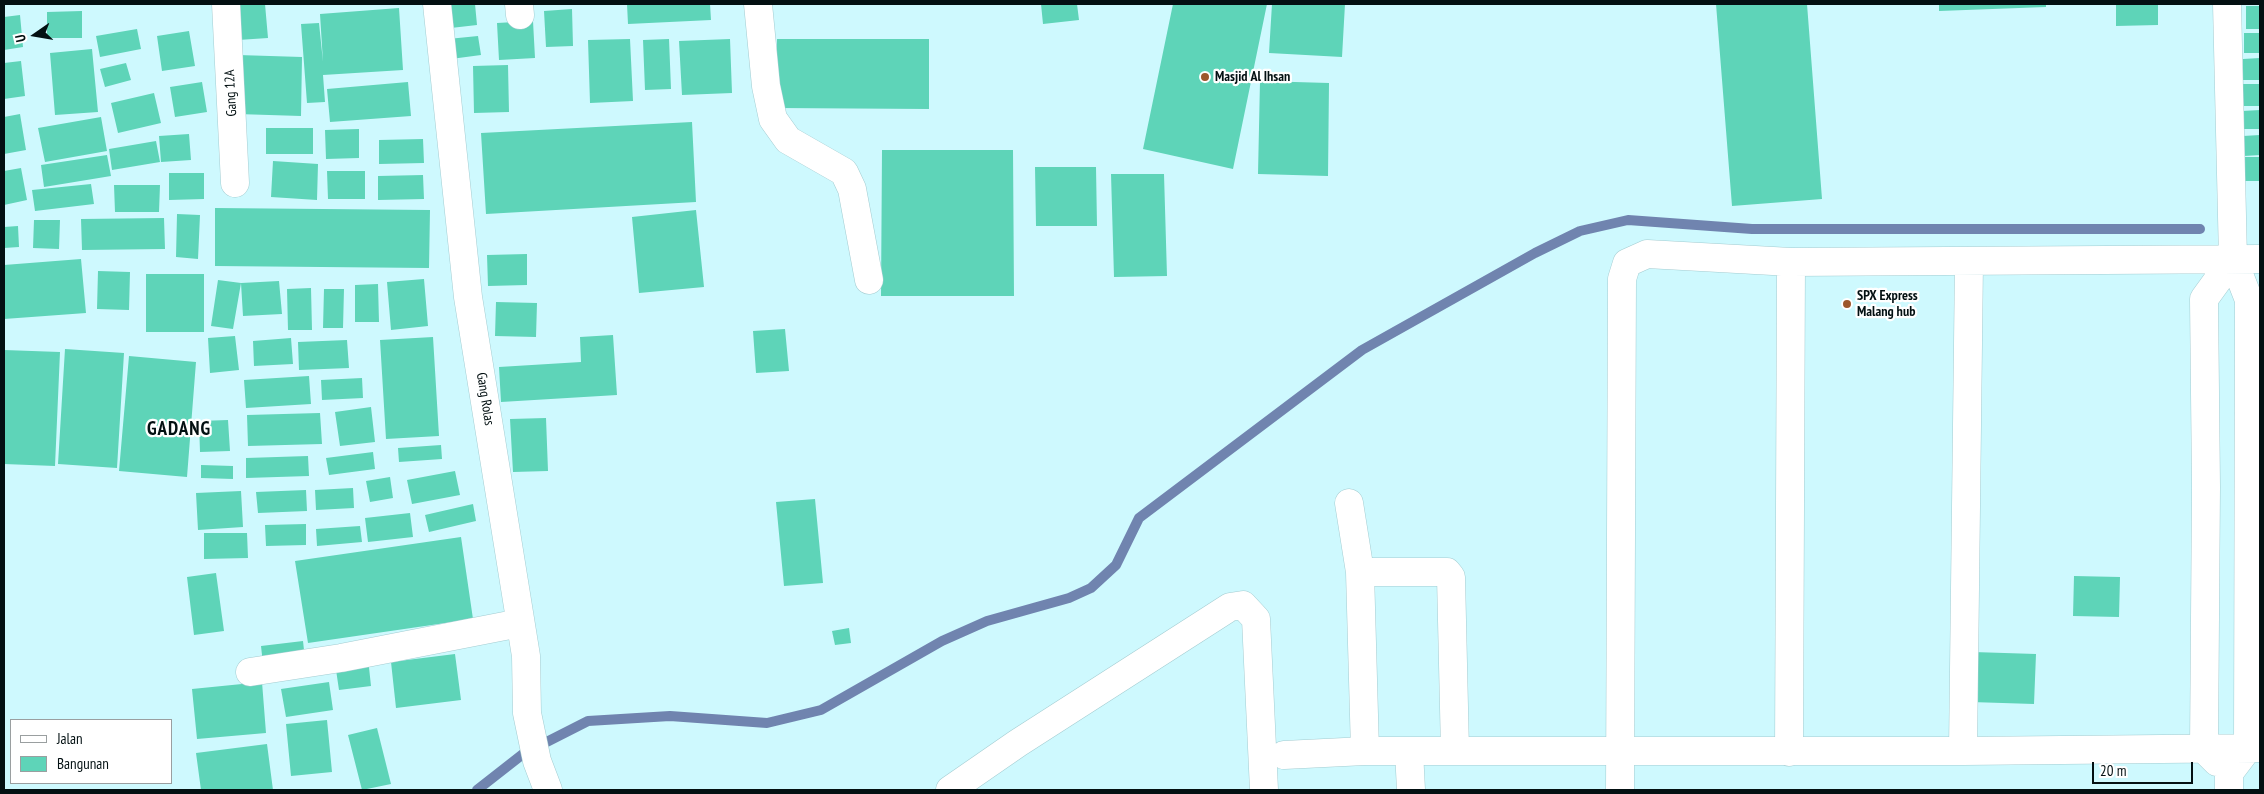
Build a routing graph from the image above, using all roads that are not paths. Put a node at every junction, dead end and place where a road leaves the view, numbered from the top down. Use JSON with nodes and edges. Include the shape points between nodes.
{"nodes":[{"id":1,"x":226,"y":4,"type":"edge"},
{"id":2,"x":437,"y":4,"type":"edge"},
{"id":3,"x":758,"y":4,"type":"edge"},
{"id":4,"x":2227,"y":4,"type":"edge"},
{"id":5,"x":235,"y":183,"type":"dead end"},
{"id":6,"x":2233,"y":259,"type":"junction"},
{"id":7,"x":2260,"y":259,"type":"edge"},
{"id":8,"x":1791,"y":262,"type":"junction"},
{"id":9,"x":1970,"y":262,"type":"junction"},
{"id":10,"x":869,"y":280,"type":"dead end"},
{"id":11,"x":2206,"y":487,"type":"junction"},
{"id":12,"x":2247,"y":487,"type":"junction"},
{"id":13,"x":1349,"y":503,"type":"dead end"},
{"id":14,"x":1360,"y":572,"type":"junction"},
{"id":15,"x":520,"y":623,"type":"junction"},
{"id":16,"x":250,"y":672,"type":"dead end"},
{"id":17,"x":2254,"y":748,"type":"edge"},
{"id":18,"x":2204,"y":749,"type":"junction"},
{"id":19,"x":1455,"y":750,"type":"junction"},
{"id":20,"x":1619,"y":750,"type":"junction"},
{"id":21,"x":1365,"y":751,"type":"junction"},
{"id":22,"x":1409,"y":751,"type":"junction"},
{"id":23,"x":1963,"y":751,"type":"junction"},
{"id":24,"x":1789,"y":752,"type":"junction"},
{"id":25,"x":1284,"y":755,"type":"dead end"},
{"id":26,"x":2229,"y":782,"type":"edge"},
{"id":27,"x":548,"y":790,"type":"edge"},
{"id":28,"x":950,"y":790,"type":"edge"},
{"id":29,"x":1264,"y":790,"type":"edge"},
{"id":30,"x":1411,"y":790,"type":"edge"},
{"id":31,"x":1620,"y":790,"type":"edge"}],
"edges":[{"from":1,"to":5,"type":"street","name":"Gang 12A"},
{"from":2,"to":15,"type":"street","name":"Gang Rolas","via":[[468,297]]},
{"from":3,"to":10,"type":"street","via":[[766,86],[773,119],[788,140],[844,172],[852,189]]},
{"from":4,"to":6,"type":"street"},
{"from":6,"to":7,"type":"street"},
{"from":6,"to":9,"type":"street"},
{"from":6,"to":11,"type":"street","via":[[2204,299]]},
{"from":6,"to":12,"type":"street","via":[[2249,300]]},
{"from":8,"to":9,"type":"street"},
{"from":8,"to":20,"type":"street","via":[[1646,254],[1627,263],[1622,279]]},
{"from":8,"to":24,"type":"street"},
{"from":9,"to":23,"type":"street"},
{"from":11,"to":12,"type":"street"},
{"from":11,"to":18,"type":"street"},
{"from":12,"to":17,"type":"street"},
{"from":13,"to":14,"type":"street"},
{"from":14,"to":19,"type":"street","via":[[1448,572],[1452,577]]},
{"from":14,"to":21,"type":"street"},
{"from":15,"to":16,"type":"street","via":[[342,658]]},
{"from":15,"to":27,"type":"street","name":"Gang Rolas","via":[[526,656],[527,713],[534,749]]},
{"from":17,"to":18,"type":"street"},
{"from":17,"to":26,"type":"street"},
{"from":18,"to":23,"type":"street"},
{"from":18,"to":26,"type":"street"},
{"from":19,"to":20,"type":"street"},
{"from":19,"to":22,"type":"street"},
{"from":20,"to":24,"type":"street"},
{"from":20,"to":31,"type":"street"},
{"from":21,"to":22,"type":"street"},
{"from":21,"to":25,"type":"street"},
{"from":22,"to":30,"type":"street"},
{"from":23,"to":24,"type":"street"},
{"from":28,"to":29,"type":"street","via":[[1230,607],[1243,605],[1256,619]]}]}
